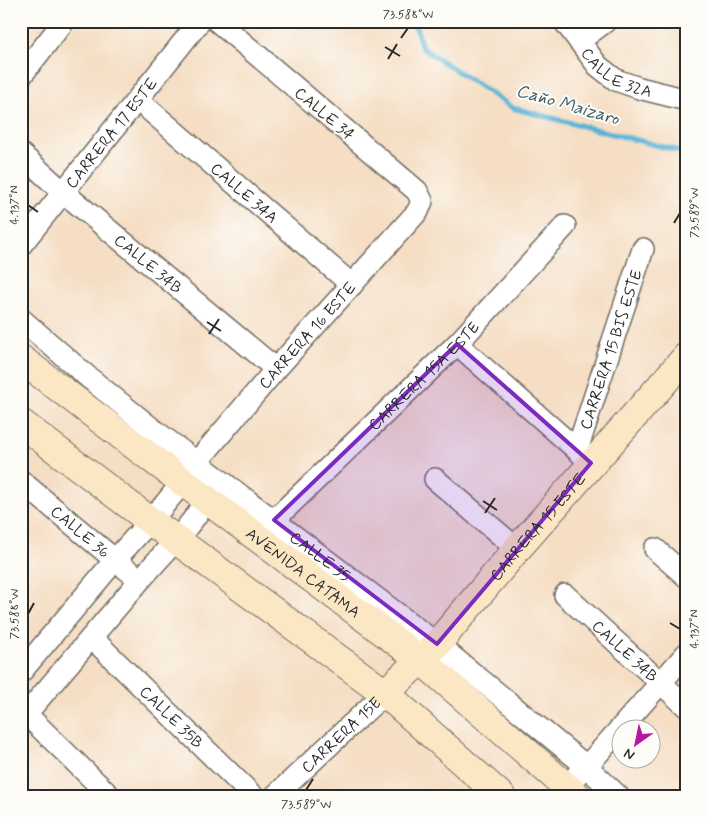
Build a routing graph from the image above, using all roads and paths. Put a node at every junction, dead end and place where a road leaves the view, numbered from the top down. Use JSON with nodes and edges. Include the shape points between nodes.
{"nodes":[{"id":1,"x":64,"y":21,"type":"edge"},
{"id":2,"x":200,"y":21,"type":"edge"},
{"id":3,"x":216,"y":21,"type":"edge"},
{"id":4,"x":564,"y":21,"type":"edge"},
{"id":5,"x":606,"y":21,"type":"edge"},
{"id":6,"x":579,"y":41,"type":"junction"},
{"id":7,"x":21,"y":76,"type":"edge"},
{"id":8,"x":684,"y":96,"type":"edge"},
{"id":9,"x":138,"y":100,"type":"junction"},
{"id":10,"x":21,"y":154,"type":"edge"},
{"id":11,"x":63,"y":192,"type":"junction"},
{"id":12,"x":418,"y":211,"type":"joint"},
{"id":13,"x":565,"y":226,"type":"dead end"},
{"id":14,"x":21,"y":245,"type":"edge"},
{"id":15,"x":643,"y":250,"type":"dead end"},
{"id":16,"x":352,"y":285,"type":"junction"},
{"id":17,"x":21,"y":319,"type":"edge"},
{"id":18,"x":457,"y":344,"type":"junction"},
{"id":19,"x":687,"y":356,"type":"edge"},
{"id":20,"x":21,"y":359,"type":"edge"},
{"id":21,"x":276,"y":369,"type":"junction"},
{"id":22,"x":21,"y":423,"type":"edge"},
{"id":23,"x":584,"y":457,"type":"junction"},
{"id":24,"x":190,"y":472,"type":"junction"},
{"id":25,"x":435,"y":479,"type":"dead end"},
{"id":26,"x":21,"y":481,"type":"edge"},
{"id":27,"x":208,"y":500,"type":"junction"},
{"id":28,"x":149,"y":520,"type":"junction"},
{"id":29,"x":274,"y":520,"type":"junction"},
{"id":30,"x":176,"y":540,"type":"junction"},
{"id":31,"x":655,"y":548,"type":"dead end"},
{"id":32,"x":517,"y":549,"type":"junction"},
{"id":33,"x":115,"y":560,"type":"junction"},
{"id":34,"x":687,"y":577,"type":"edge"},
{"id":35,"x":140,"y":580,"type":"junction"},
{"id":36,"x":565,"y":595,"type":"dead end"},
{"id":37,"x":92,"y":638,"type":"junction"},
{"id":38,"x":429,"y":652,"type":"junction"},
{"id":39,"x":687,"y":653,"type":"edge"},
{"id":40,"x":22,"y":669,"type":"edge"},
{"id":41,"x":660,"y":683,"type":"junction"},
{"id":42,"x":384,"y":693,"type":"junction"},
{"id":43,"x":687,"y":707,"type":"edge"},
{"id":44,"x":24,"y":717,"type":"edge"},
{"id":45,"x":586,"y":766,"type":"junction"},
{"id":46,"x":572,"y":791,"type":"edge"},
{"id":47,"x":110,"y":796,"type":"edge"},
{"id":48,"x":253,"y":796,"type":"edge"},
{"id":49,"x":275,"y":796,"type":"edge"},
{"id":50,"x":501,"y":796,"type":"edge"},
{"id":51,"x":618,"y":796,"type":"edge"}],
"edges":[{"from":1,"to":7,"type":"street"},
{"from":2,"to":9,"type":"street","name":"CARRERA 17 ESTE"},
{"from":3,"to":12,"type":"street","name":"CALLE 34","via":[[417,191],[422,201]]},
{"from":4,"to":6,"type":"street","name":"CALLE 32A"},
{"from":5,"to":6,"type":"street"},
{"from":6,"to":8,"type":"street","name":"CALLE 32A","via":[[598,66],[616,80],[639,88]]},
{"from":9,"to":11,"type":"street","name":"CARRERA 17 ESTE"},
{"from":9,"to":16,"type":"street","name":"CALLE 34A"},
{"from":10,"to":11,"type":"street","name":"CALLE 34B"},
{"from":11,"to":14,"type":"street","name":"CARRERA 17 ESTE"},
{"from":11,"to":21,"type":"street","name":"CALLE 34B"},
{"from":12,"to":16,"type":"street","name":"CARRERA 16 ESTE"},
{"from":13,"to":18,"type":"street","name":"CARRERA 15A ESTE"},
{"from":15,"to":23,"type":"street","name":"CARRERA 15 BIS ESTE"},
{"from":16,"to":21,"type":"street","name":"CARRERA 16 ESTE"},
{"from":17,"to":24,"type":"street","name":"CALLE 35","via":[[150,427]]},
{"from":18,"to":23,"type":"street"},
{"from":18,"to":29,"type":"street","name":"CARRERA 15A ESTE"},
{"from":19,"to":23,"type":"main road","name":"CARRERA 15 ESTE"},
{"from":20,"to":24,"type":"main road","name":"AVENIDA CATAMA","via":[[84,408]]},
{"from":21,"to":24,"type":"street","name":"CARRERA 16 ESTE"},
{"from":22,"to":28,"type":"main road"},
{"from":23,"to":32,"type":"main road","name":"CARRERA 15 ESTE"},
{"from":24,"to":27,"type":"main road","name":"AVENIDA CATAMA"},
{"from":24,"to":28,"type":"street","name":"CARRERA 16 ESTE"},
{"from":24,"to":29,"type":"street","name":"CALLE 35"},
{"from":25,"to":32,"type":"street"},
{"from":26,"to":33,"type":"street","name":"CALLE 36"},
{"from":27,"to":30,"type":"street"},
{"from":27,"to":38,"type":"main road","name":"AVENIDA CATAMA"},
{"from":28,"to":30,"type":"main road"},
{"from":28,"to":33,"type":"street","name":"CARRERA 16 ESTE"},
{"from":29,"to":38,"type":"street","name":"CALLE 35"},
{"from":30,"to":35,"type":"street"},
{"from":30,"to":42,"type":"main road"},
{"from":31,"to":34,"type":"street"},
{"from":32,"to":38,"type":"main road","name":"CARRERA 15 ESTE"},
{"from":33,"to":35,"type":"street","name":"CALLE 36"},
{"from":33,"to":40,"type":"street","name":"CARRERA 16 ESTE"},
{"from":35,"to":37,"type":"street"},
{"from":36,"to":41,"type":"street","name":"CALLE 34B"},
{"from":37,"to":44,"type":"street"},
{"from":37,"to":48,"type":"street","name":"CALLE 35B"},
{"from":38,"to":42,"type":"main road","name":"CARRERA 15 ESTE"},
{"from":38,"to":45,"type":"street","name":"CALLE 35"},
{"from":38,"to":46,"type":"main road","name":"AVENIDA CATAMA"},
{"from":39,"to":41,"type":"street"},
{"from":41,"to":43,"type":"street","name":"CALLE 34B"},
{"from":41,"to":45,"type":"street"},
{"from":42,"to":49,"type":"street","name":"CARRERA 15E"},
{"from":42,"to":50,"type":"main road"},
{"from":44,"to":47,"type":"street"},
{"from":45,"to":46,"type":"street"},
{"from":45,"to":51,"type":"street","name":"CALLE 35"}]}
